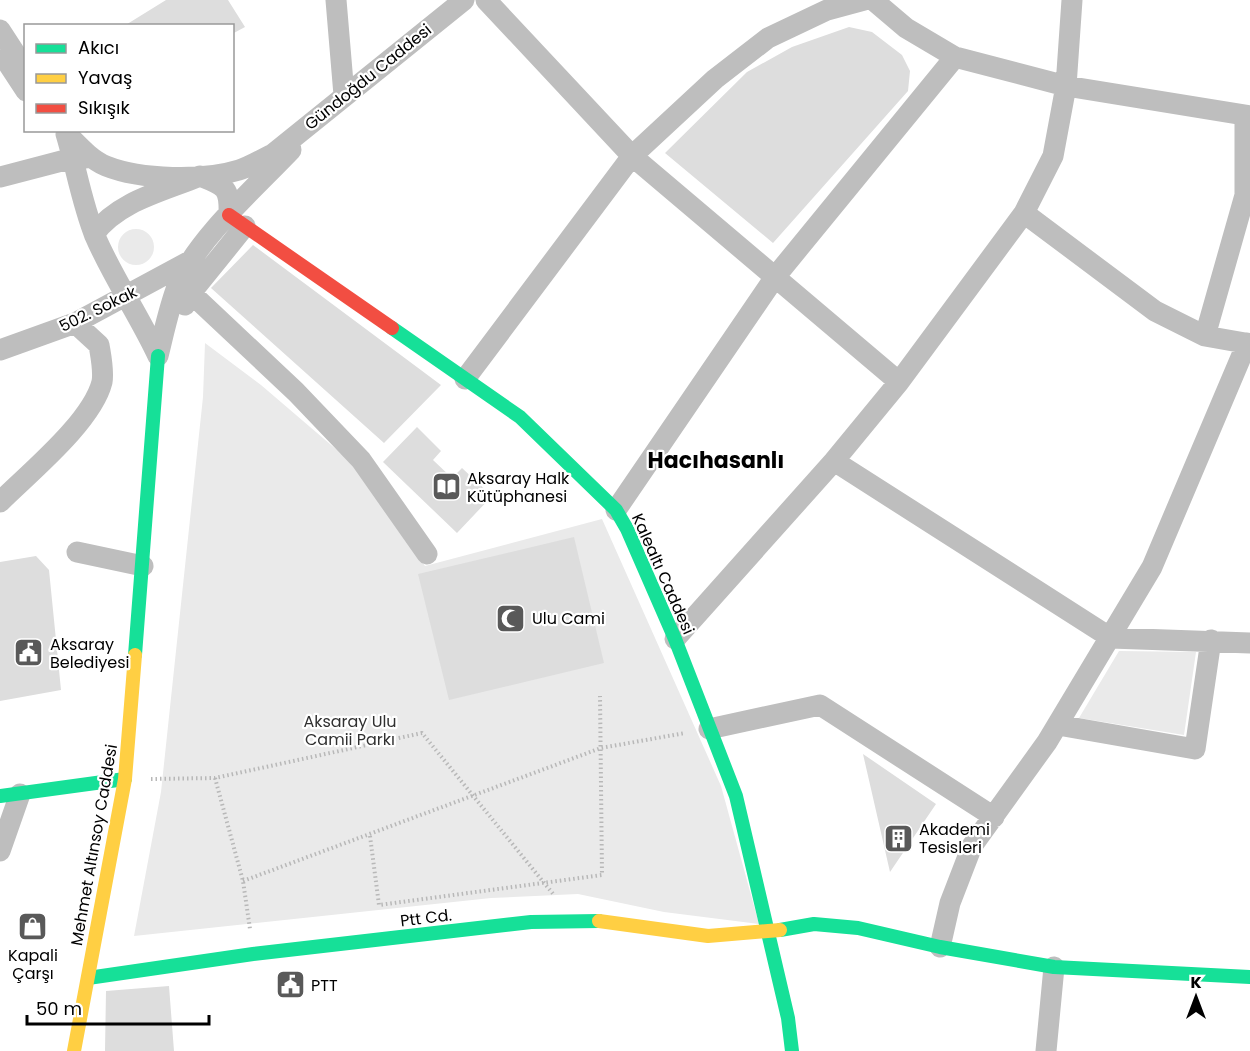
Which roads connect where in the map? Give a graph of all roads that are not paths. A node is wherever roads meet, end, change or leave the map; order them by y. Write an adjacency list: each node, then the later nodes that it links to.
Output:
1 (336, 0): 13 (street)
2 (464, 0): 13 (street, Gündoğdu Caddesi)
3 (486, 0): 16 (street)
4 (864, 0): 16 (street)
5 (873, 0): 9 (street)
6 (1072, 0): 11 (street)
7 (0, 30): 10 (street)
8 (0, 51): 12 (street)
9 (955, 57): 11 (street); 24 (street)
10 (24, 67)
11 (1066, 86): 14 (street); 20 (street)
12 (24, 88)
13 (344, 95): 18 (street, Gündoğdu Caddesi); 21 (street)
14 (1247, 116): 28 (street)
15 (61, 132): 17 (street)
16 (632, 156): 24 (street); 32 (street)
17 (83, 158): 18 (street); 19 (street); 22 (street)
18 (200, 176): 21 (street); 22 (street)
19 (0, 177)
20 (1024, 213): 28 (street); 33 (street)
21 (237, 220): 23 (street); 25 (street); 32 (street, Kalealtı Caddesi)
22 (94, 234): 26 (street)
23 (193, 259): 25 (street); 26 (street, 502. Sokak)
24 (775, 277): 33 (street); 36 (street)
25 (185, 287): 31 (street); 38 (street)
26 (125, 297): 27 (street, 502. Sokak); 31 (street)
27 (75, 323): 30 (street, 502. Sokak); 35 (street)
28 (1205, 336): 29 (street)
29 (1249, 344): 40 (street)
30 (0, 350)
31 (158, 356): 39 (street, Mehmet Altınsoy Caddesi)
32 (465, 379): 36 (street, Kalealtı Caddesi)
33 (899, 381): 34 (street)
34 (834, 461): 40 (street); 41 (street)
35 (0, 502)
36 (616, 510): 41 (street, Kalealtı Caddesi)
37 (77, 552): 39 (street)
38 (427, 554)
39 (143, 566): 46 (street, Mehmet Altınsoy Caddesi)
40 (1111, 638): 42 (street); 44 (street)
41 (675, 639): 45 (street, Kalealtı Caddesi)
42 (1211, 640): 43 (street); 44 (street)
43 (1250, 643)
44 (1058, 725): 48 (street)
45 (709, 729): 48 (street); 50 (street, Kalealtı Caddesi)
46 (125, 779): 47 (street); 54 (street, Mehmet Altınsoy Caddesi)
47 (10, 795): 49 (street)
48 (994, 817): 51 (street)
49 (0, 850)
50 (769, 932): 51 (street, Ptt Cd.); 54 (street, Ptt Cd.); 56 (street, Kalealtı Caddesi)
51 (940, 947): 52 (street, Ptt Cd.)
52 (1054, 967): 53 (street, Ptt Cd.); 57 (street)
53 (1250, 977)
54 (88, 978): 55 (street, Mehmet Altınsoy Caddesi)
55 (74, 1051)
56 (792, 1051)
57 (1046, 1051)

